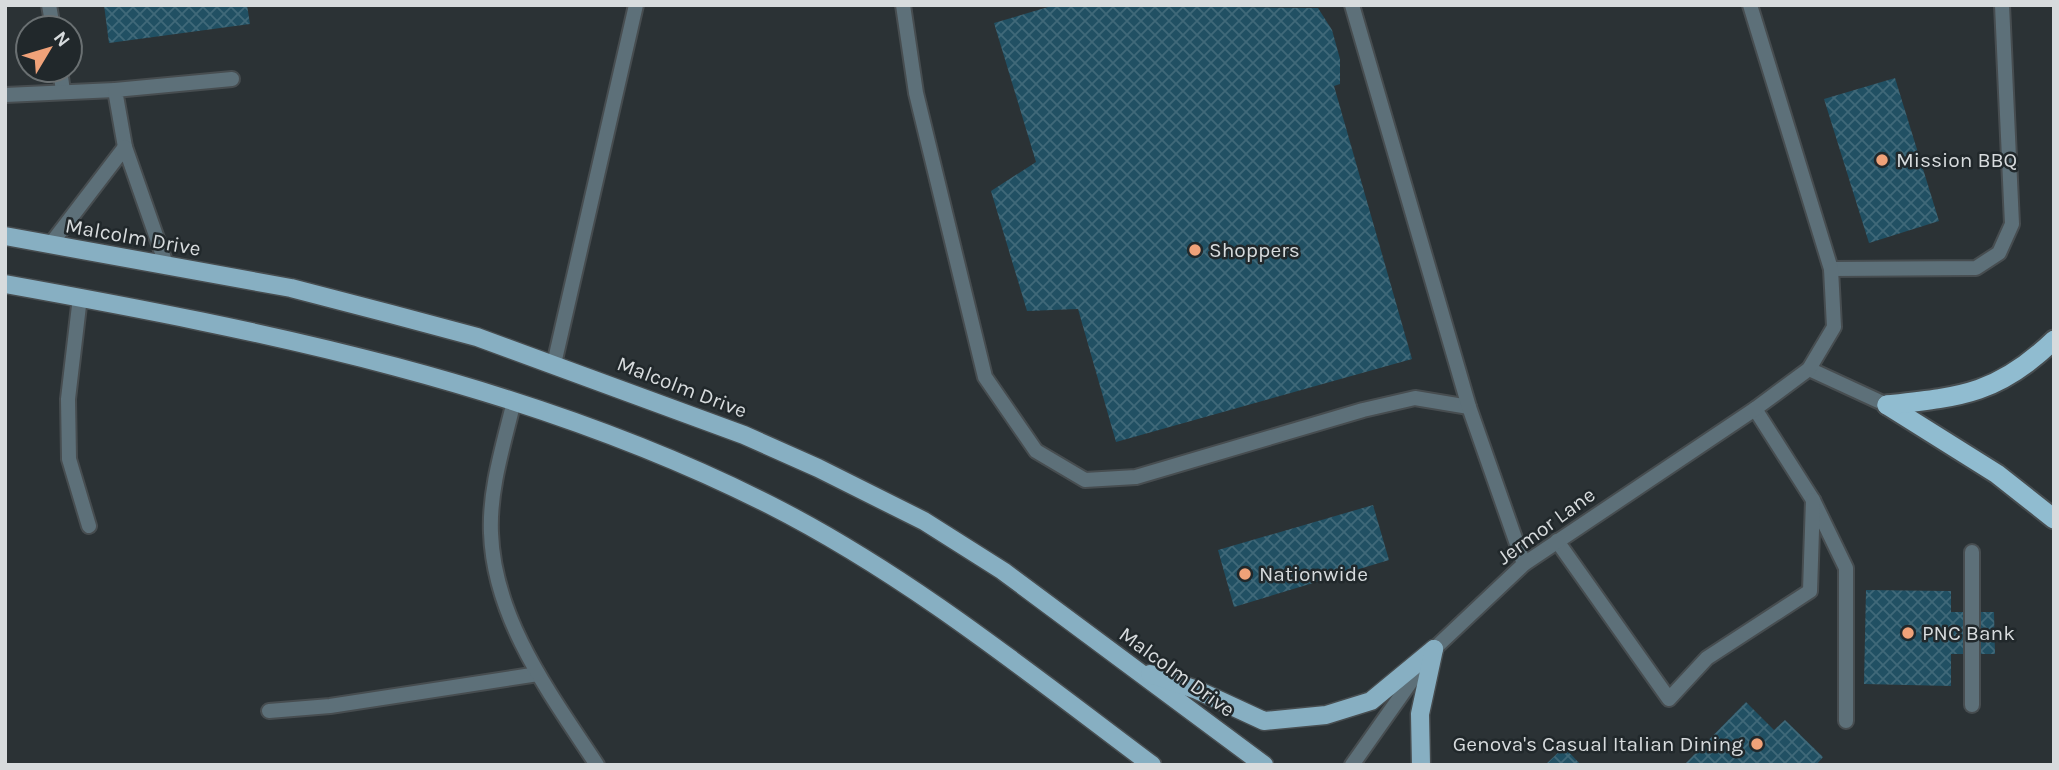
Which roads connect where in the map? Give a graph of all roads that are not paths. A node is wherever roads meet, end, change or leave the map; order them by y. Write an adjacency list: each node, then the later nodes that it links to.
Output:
1 (636, 5): 19 (street)
2 (903, 5): 23 (street)
3 (1352, 5): 23 (street)
4 (1750, 5): 15 (street, Jermor Lane)
5 (2002, 5): 15 (street)
6 (232, 79): 8 (street)
7 (63, 84): 9 (street)
8 (115, 90): 9 (street); 11 (street)
9 (64, 91): 10 (street)
10 (5, 95)
11 (125, 147): 13 (street); 14 (street)
12 (5, 236): 13 (main road, Malcolm Drive)
13 (50, 245): 14 (main road, Malcolm Drive)
14 (167, 267): 19 (main road, Malcolm Drive)
15 (1830, 269): 20 (street, Jermor Lane)
16 (5, 284): 17 (main road)
17 (80, 298): 21 (main road); 27 (street)
18 (2054, 340): 22 (highway)
19 (554, 364): 32 (main road, Malcolm Drive)
20 (1809, 369): 22 (street); 24 (street, Jermor Lane)
21 (514, 401): 33 (street); 38 (main road)
22 (1887, 405): 26 (highway)
23 (1469, 407): 30 (street)
24 (1755, 409): 25 (street); 28 (street, Jermor Lane)
25 (1813, 500): 28 (street); 36 (street)
26 (2054, 519)
27 (89, 526)
28 (1557, 541): 30 (street, Jermor Lane)
29 (1972, 552): 34 (street)
30 (1524, 564): 31 (street, Jermor Lane)
31 (1434, 649): 32 (main road); 40 (street, Jermor Lane); 41 (main road)
32 (1133, 668): 39 (main road, Malcolm Drive)
33 (538, 674): 35 (street); 37 (street)
34 (1972, 705)
35 (269, 711)
36 (1846, 721)
37 (597, 765)
38 (1152, 765)
39 (1264, 765)
40 (1352, 765)
41 (1421, 765)

